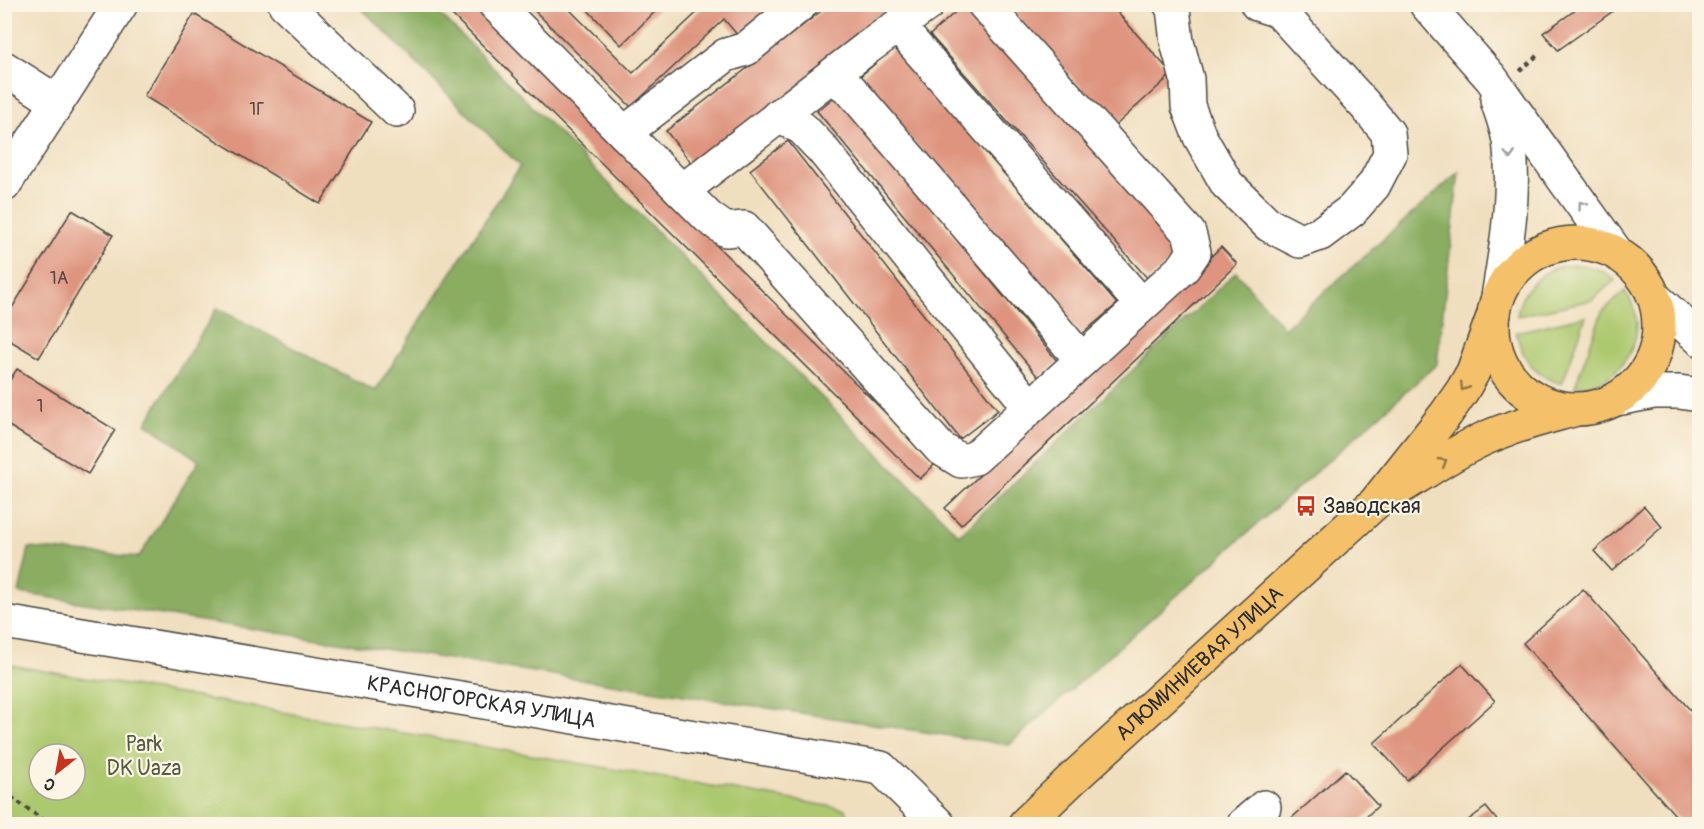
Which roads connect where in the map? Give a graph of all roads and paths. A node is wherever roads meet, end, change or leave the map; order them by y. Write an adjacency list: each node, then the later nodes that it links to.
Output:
1 (121, 4): 14 (street)
2 (285, 4): 15 (street)
3 (495, 4): 17 (street)
4 (801, 4): 17 (street)
5 (928, 4): 10 (street)
6 (984, 4): 22 (street)
7 (1257, 4): 9 (street)
8 (1426, 4): 13 (street)
9 (1177, 6)
10 (898, 26): 12 (street); 22 (street)
11 (4, 68): 14 (street)
12 (831, 76): 16 (street); 25 (street)
13 (1491, 78): 20 (street, one-way to 13); 23 (street, one-way to 23)
14 (57, 102): 18 (street)
15 (398, 111)
16 (778, 116): 19 (street); 28 (street)
17 (624, 133): 19 (street)
18 (4, 185)
19 (681, 191): 28 (street)
20 (1616, 252): 21 (main road); 23 (main road)
21 (1655, 298): 24 (street); 27 (main road)
22 (1142, 305): 25 (street)
23 (1496, 305): 29 (main road); 30 (main road, one-way to 30)
24 (1700, 339)
25 (1082, 360): 28 (street)
26 (1700, 394): 27 (street)
27 (1616, 399): 29 (main road)
28 (1030, 407)
29 (1575, 409): 30 (main road, one-way to 29)
30 (1375, 503): 35 (main road, АЛЮМИНИЕВАЯ УЛИЦА)
31 (4, 622): 34 (street, КРАСНОГОРСКАЯ УЛИЦА)
32 (4, 792): 33 (path)
33 (49, 825)
34 (938, 825)
35 (1025, 825)

